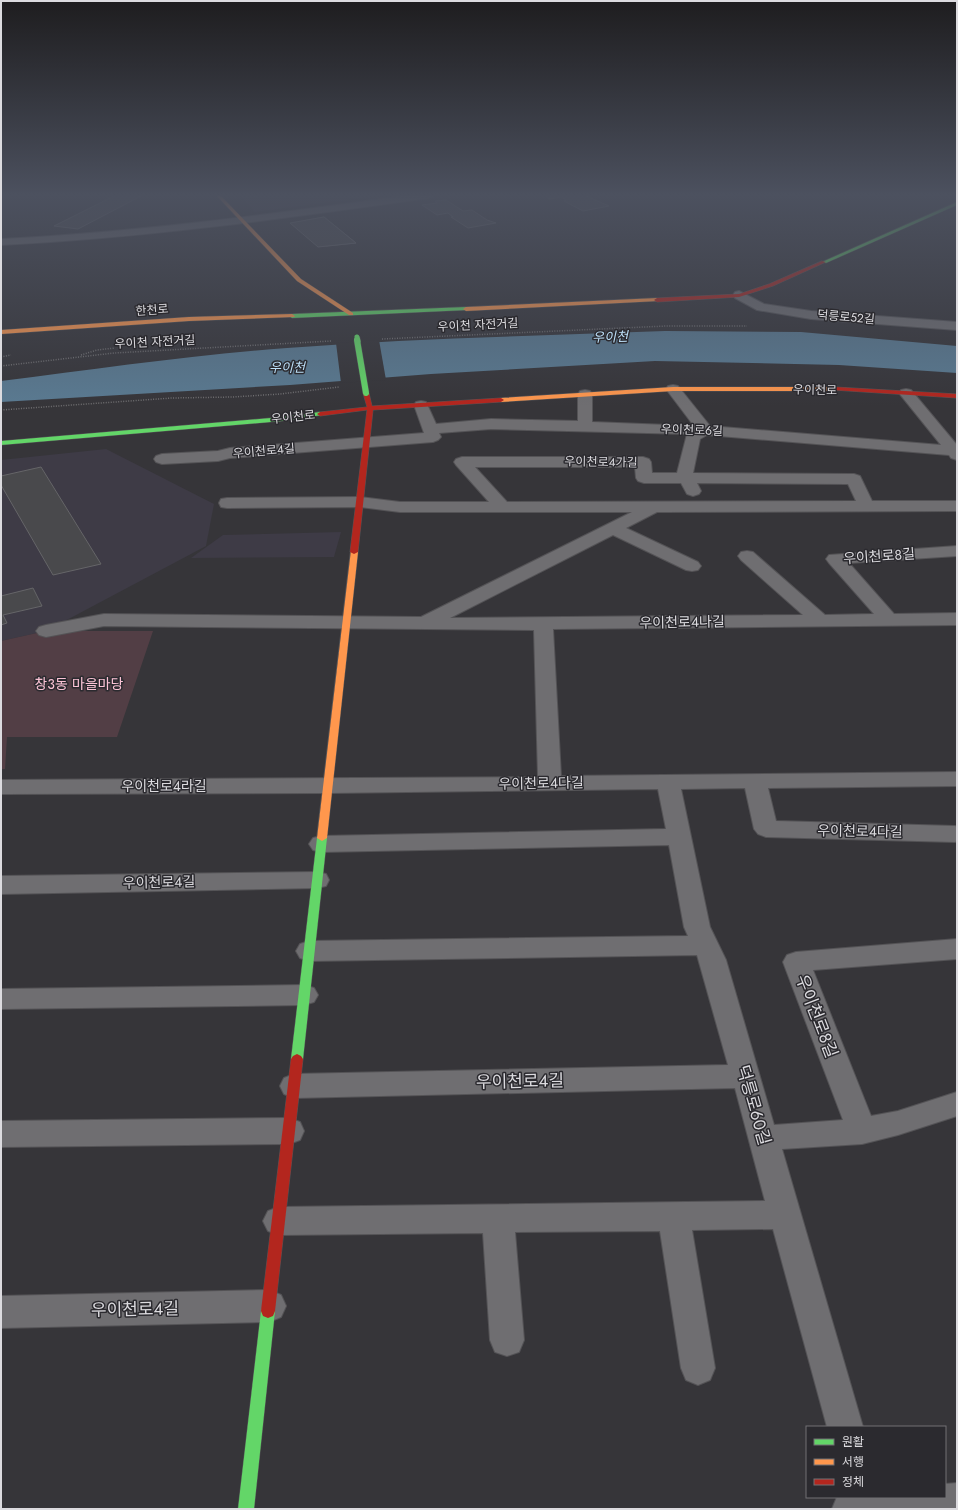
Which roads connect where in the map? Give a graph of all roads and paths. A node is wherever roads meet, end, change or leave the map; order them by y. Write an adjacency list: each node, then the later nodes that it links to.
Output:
1 (285, 265): 4 (street)
2 (815, 265): 3 (street, 한천로)
3 (738, 295): 4 (street, 한천로); 6 (street, 덕릉로52길)
4 (354, 326): 7 (street, 한천로); 16 (street, bridge)
5 (749, 326): 8 (path, 우이천 자전거길)
6 (957, 326)
7 (1, 332)
8 (375, 339)
9 (335, 341): 10 (path, 우이천 자전거길)
10 (1, 366)
11 (673, 389): 12 (street, 우이천로); 13 (street, 우이천로); 18 (street)
12 (906, 393): 14 (street, 우이천로); 22 (street)
13 (585, 394): 15 (street, 우이천로); 17 (street)
14 (957, 396)
15 (421, 405): 16 (street, 우이천로); 19 (street)
16 (370, 408): 20 (street, 우이천로); 21 (street)
17 (585, 426): 18 (street, 우이천로6길); 19 (street, 우이천로6길)
18 (705, 430): 22 (street, 우이천로6길); 24 (street)
19 (431, 433): 21 (street, 우이천로4길)
20 (1, 443)
21 (366, 443): 23 (street, 우이천로4길); 25 (street)
22 (955, 453)
23 (162, 460)
24 (688, 478): 27 (street, 우이천로4가길); 29 (street, 우이천로4가길); 31 (street)
25 (360, 502): 26 (street); 29 (street); 39 (street)
26 (227, 503)
27 (866, 506): 28 (street); 31 (street)
28 (957, 506)
29 (503, 507): 30 (street)
30 (654, 507): 31 (street); 32 (street)
31 (699, 507)
32 (613, 528): 35 (street); 40 (street)
33 (957, 551): 38 (street, 우이천로8길)
34 (747, 556): 37 (street)
35 (692, 566)
36 (957, 619): 38 (street, 우이천로4나길)
37 (820, 620): 38 (street, 우이천로4나길); 41 (street, 우이천로4나길)
38 (889, 620)
39 (346, 624): 40 (street, 우이천로4나길); 42 (street); 47 (street)
40 (424, 624): 41 (street, 우이천로4나길)
41 (544, 624): 46 (street)
42 (46, 631)
43 (957, 779): 44 (street, 우이천로4다길)
44 (755, 781): 45 (street, 우이천로4다길); 49 (street, 우이천로4다길)
45 (668, 782): 46 (street, 우이천로4다길); 50 (street, 덕릉로60길)
46 (550, 783): 47 (street, 우이천로4다길)
47 (328, 786): 48 (street, 우이천로4라길); 51 (street)
48 (1, 787)
49 (955, 834)
50 (679, 837): 51 (street); 54 (street, 덕릉로60길)
51 (321, 844): 52 (street)
52 (317, 880): 53 (street, 우이천로4길); 56 (street)
53 (1, 885)
54 (706, 945): 56 (street); 59 (street, 덕릉로60길)
55 (957, 950): 63 (street, 우이천로8길)
56 (309, 951): 57 (street)
57 (304, 995): 58 (street); 60 (street)
58 (1, 999)
59 (746, 1076): 60 (street, 우이천로4길); 65 (street, 덕릉로60길)
60 (294, 1086): 62 (street)
61 (957, 1104): 63 (street)
62 (289, 1131): 64 (street); 69 (street)
63 (862, 1131): 65 (street)
64 (1, 1134)
65 (764, 1138): 66 (street, 덕릉로60길)
66 (786, 1215): 67 (street); 74 (street, 덕릉로60길)
67 (674, 1216): 68 (street); 73 (street)
68 (498, 1218): 69 (street); 72 (street)
69 (279, 1221): 70 (street)
70 (269, 1306): 71 (street, 우이천로4길); 77 (street)
71 (1, 1312)
72 (507, 1340)
73 (698, 1368)
74 (845, 1426)
75 (855, 1498): 79 (street)
76 (957, 1502): 79 (street)
77 (246, 1509)
78 (851, 1509): 79 (street)
79 (855, 1509)

